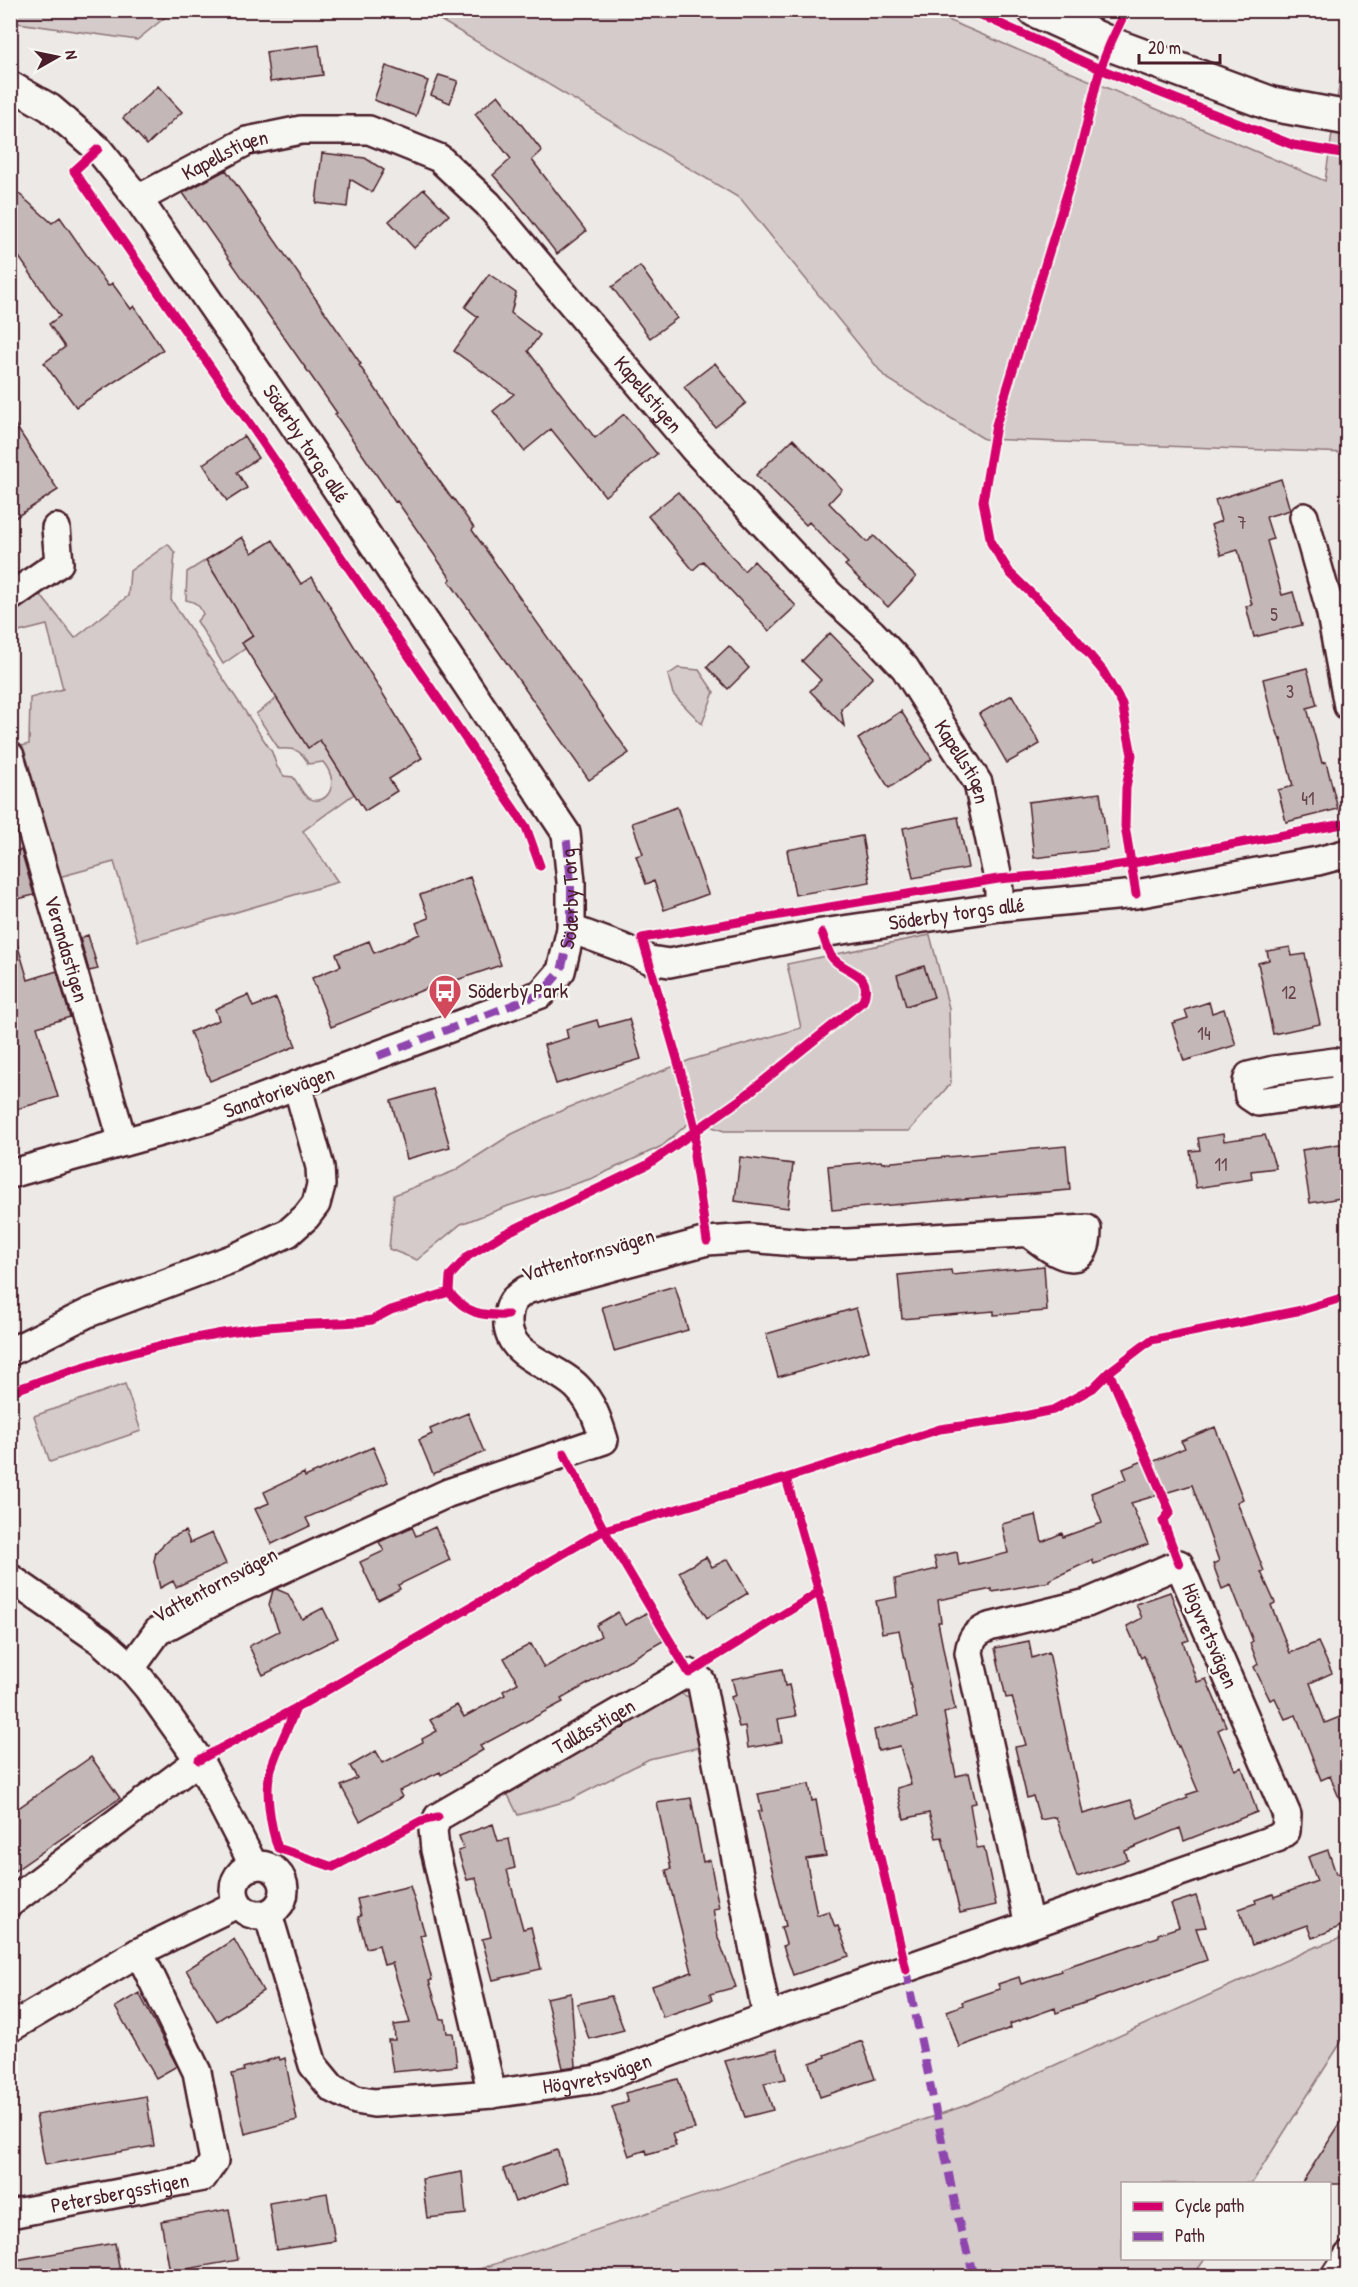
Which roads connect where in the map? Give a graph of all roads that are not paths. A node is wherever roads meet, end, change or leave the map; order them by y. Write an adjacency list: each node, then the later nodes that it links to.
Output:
1 (1035, 10): 3 (main road)
2 (10, 85): 4 (street, Söderby torgs allé)
3 (1347, 118)
4 (138, 200): 11 (street, Söderby torgs allé); 13 (street, Kapellstigen)
5 (1305, 517): 8 (street)
6 (56, 528): 7 (street)
7 (10, 597)
8 (1339, 608): 9 (street)
9 (1347, 706)
10 (10, 756): 17 (street, Verandastigen)
11 (566, 833): 14 (street, Söderby Torg)
12 (1347, 853): 13 (street, Söderby torgs allé)
13 (1000, 907): 14 (street, Söderby torgs allé)
14 (571, 929): 15 (street, Söderby Torg)
15 (541, 994): 16 (street, Sanatorievägen)
16 (297, 1085): 17 (street, Sanatorievägen); 20 (street)
17 (123, 1142): 18 (street, Sanatorievägen)
18 (10, 1174)
19 (1029, 1233): 22 (street, Vattentornsvägen)
20 (10, 1352)
21 (10, 1578): 22 (street)
22 (130, 1668): 23 (street)
23 (199, 1760): 24 (street); 25 (street)
24 (254, 1866): 26 (street); 27 (street)
25 (10, 1903)
26 (237, 1904): 27 (street); 29 (street)
27 (268, 1914): 32 (street, Högvretsvägen)
28 (1029, 1925): 28 (street, Högvretsvägen); 30 (street, Högvretsvägen)
29 (140, 1952): 31 (street); 33 (street, Petersbergsstigen)
30 (767, 2017): 32 (street, Högvretsvägen); 32 (street, Tallåsstigen)
31 (10, 2028)
32 (492, 2094)
33 (10, 2214)
34 (1347, 2256): 35 (street)
35 (1335, 2277)

